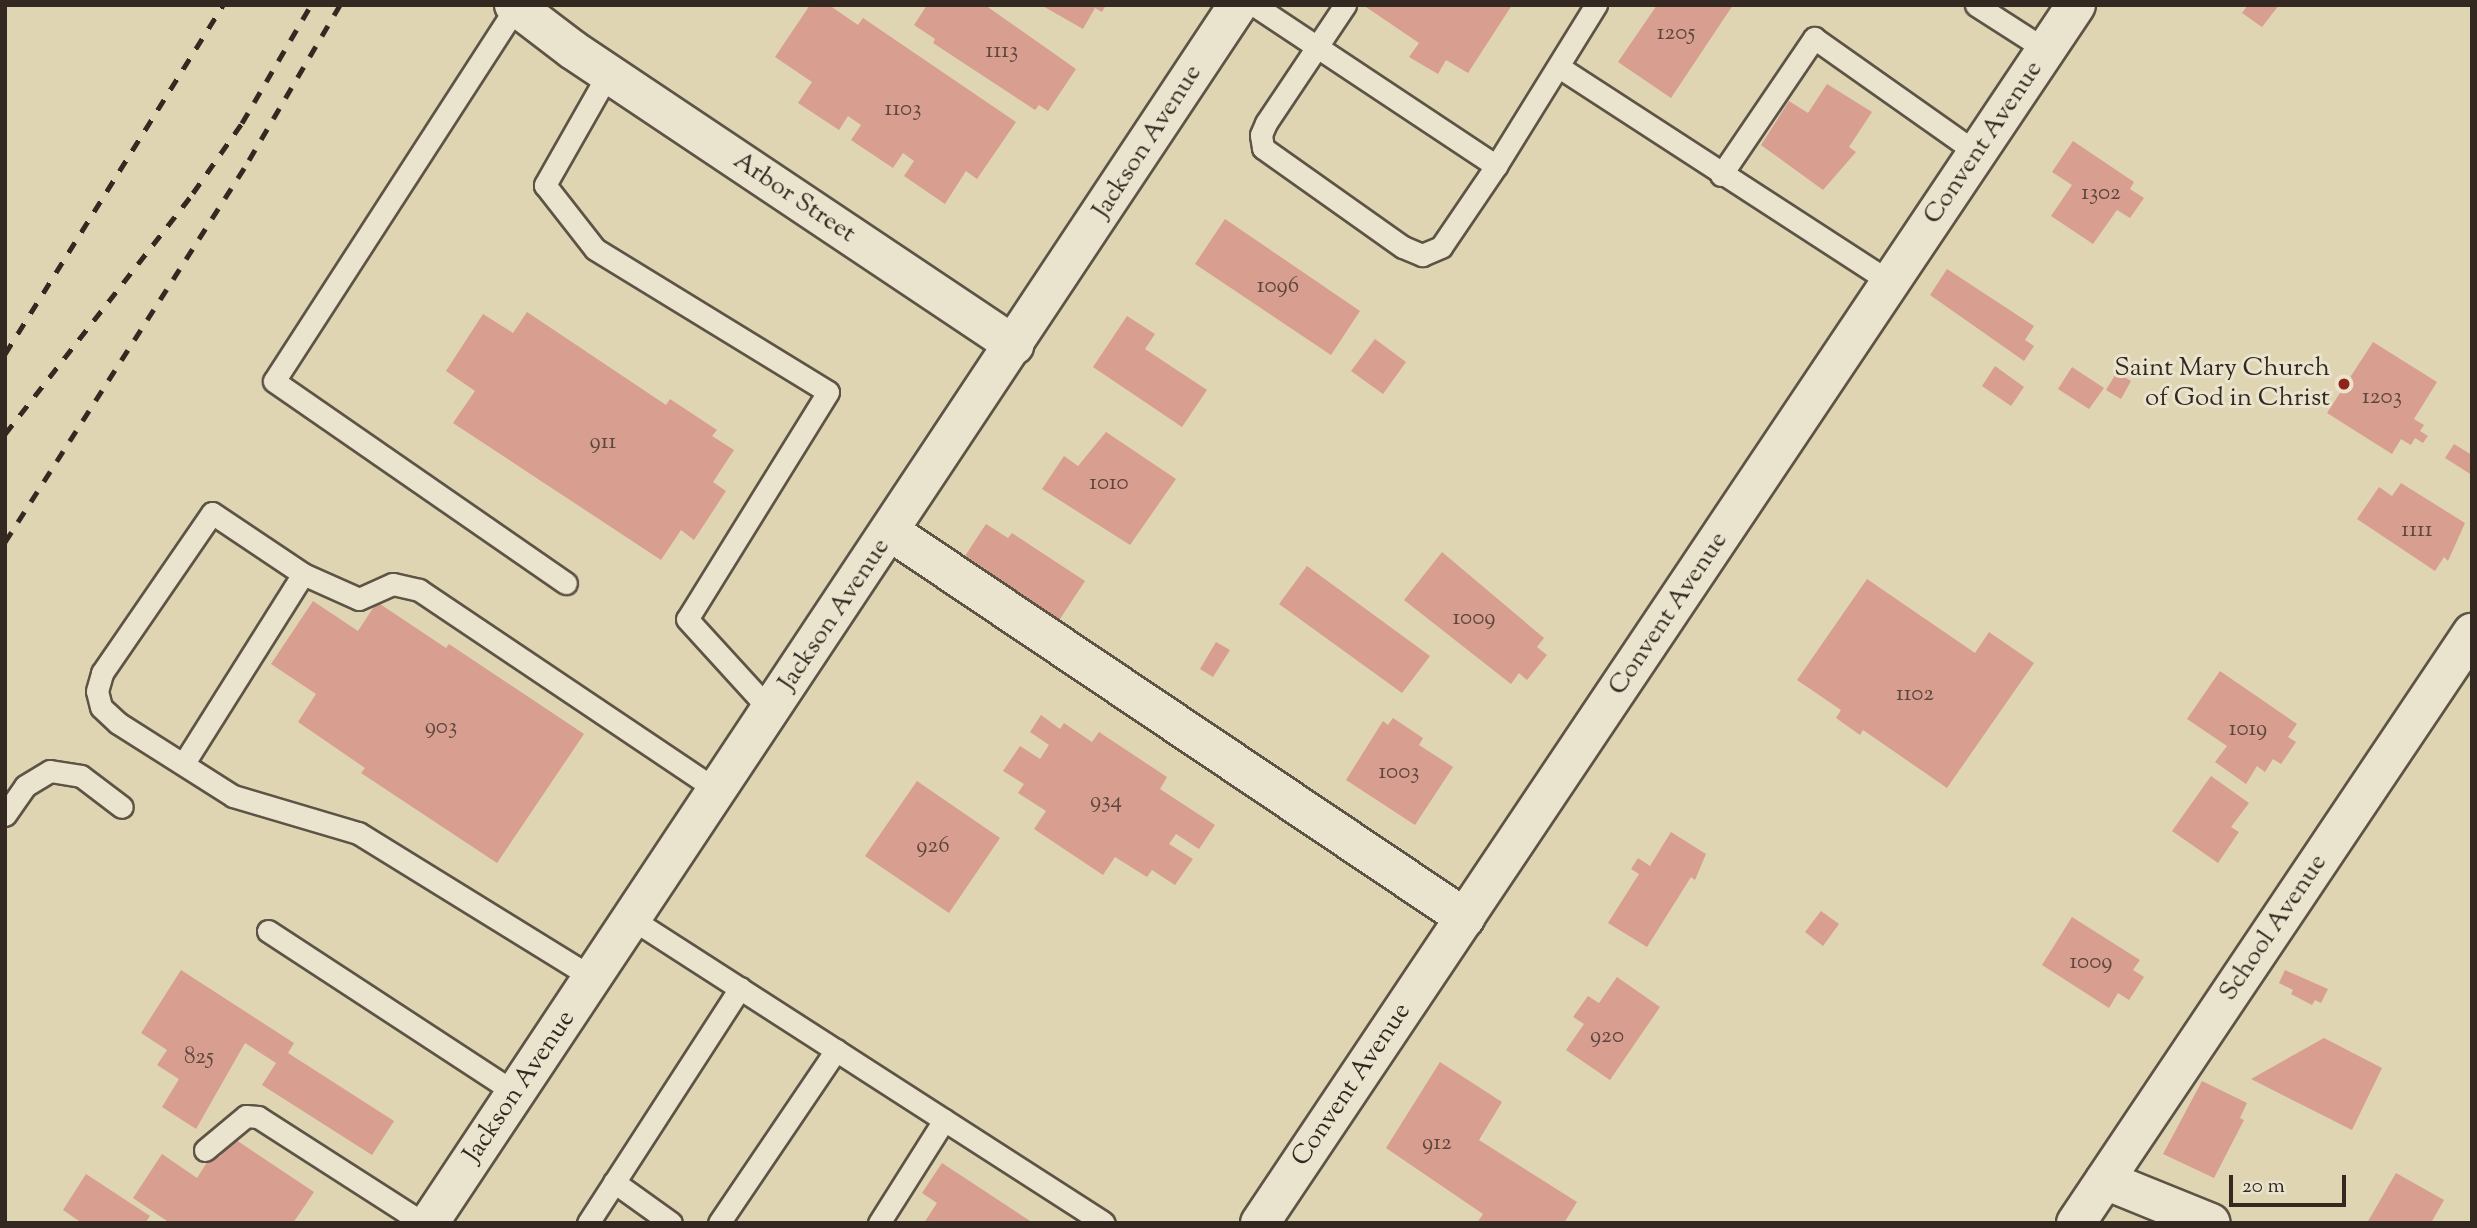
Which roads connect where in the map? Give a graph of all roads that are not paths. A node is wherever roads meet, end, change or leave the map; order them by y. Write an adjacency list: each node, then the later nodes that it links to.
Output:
1 (1238, 5): 16 (street, Jackson Avenue)
2 (1254, 5): 8 (lane)
3 (1345, 5): 8 (lane)
4 (1596, 5): 10 (lane)
5 (1976, 5): 9 (lane)
6 (2076, 5): 9 (street, Convent Avenue)
7 (515, 6): 11 (street, Arbor Street); 19 (lane)
8 (1316, 48): 13 (lane); 13 (lane)
9 (2046, 50): 12 (street, Convent Avenue)
10 (1559, 67): 13 (lane); 14 (lane)
11 (608, 74): 16 (street, Arbor Street); 21 (lane)
12 (1977, 153): 14 (lane); 15 (street, Convent Avenue)
13 (1496, 166)
14 (1721, 175): 15 (lane)
15 (1891, 283): 26 (street, Convent Avenue)
16 (1014, 345): 17 (street, Jackson Avenue)
17 (891, 531): 21 (street, Jackson Avenue); 26 (street)
18 (303, 574): 22 (lane); 22 (lane); 23 (lane)
19 (566, 583)
20 (2472, 633): 35 (street, School Avenue)
21 (771, 711): 23 (street, Jackson Avenue)
22 (184, 763): 29 (lane)
23 (718, 790): 27 (street, Jackson Avenue)
24 (122, 807): 25 (lane)
25 (5, 815)
26 (1465, 918): 44 (street, Convent Avenue)
27 (632, 919): 29 (street, Jackson Avenue); 30 (lane)
28 (268, 931): 32 (lane)
29 (593, 978): 32 (street, Jackson Avenue)
30 (740, 988): 31 (lane); 36 (lane)
31 (836, 1050): 33 (lane); 41 (lane)
32 (516, 1093): 38 (street, Jackson Avenue)
33 (944, 1120): 42 (lane); 43 (lane)
34 (205, 1150): 37 (lane)
35 (2105, 1180): 45 (street, School Avenue); 46 (street)
36 (614, 1182): 39 (lane); 40 (lane)
37 (423, 1223)
38 (429, 1223)
39 (588, 1223)
40 (671, 1223)
41 (719, 1223)
42 (879, 1223)
43 (1104, 1223)
44 (1260, 1223)
45 (2076, 1223)
46 (2211, 1223)

